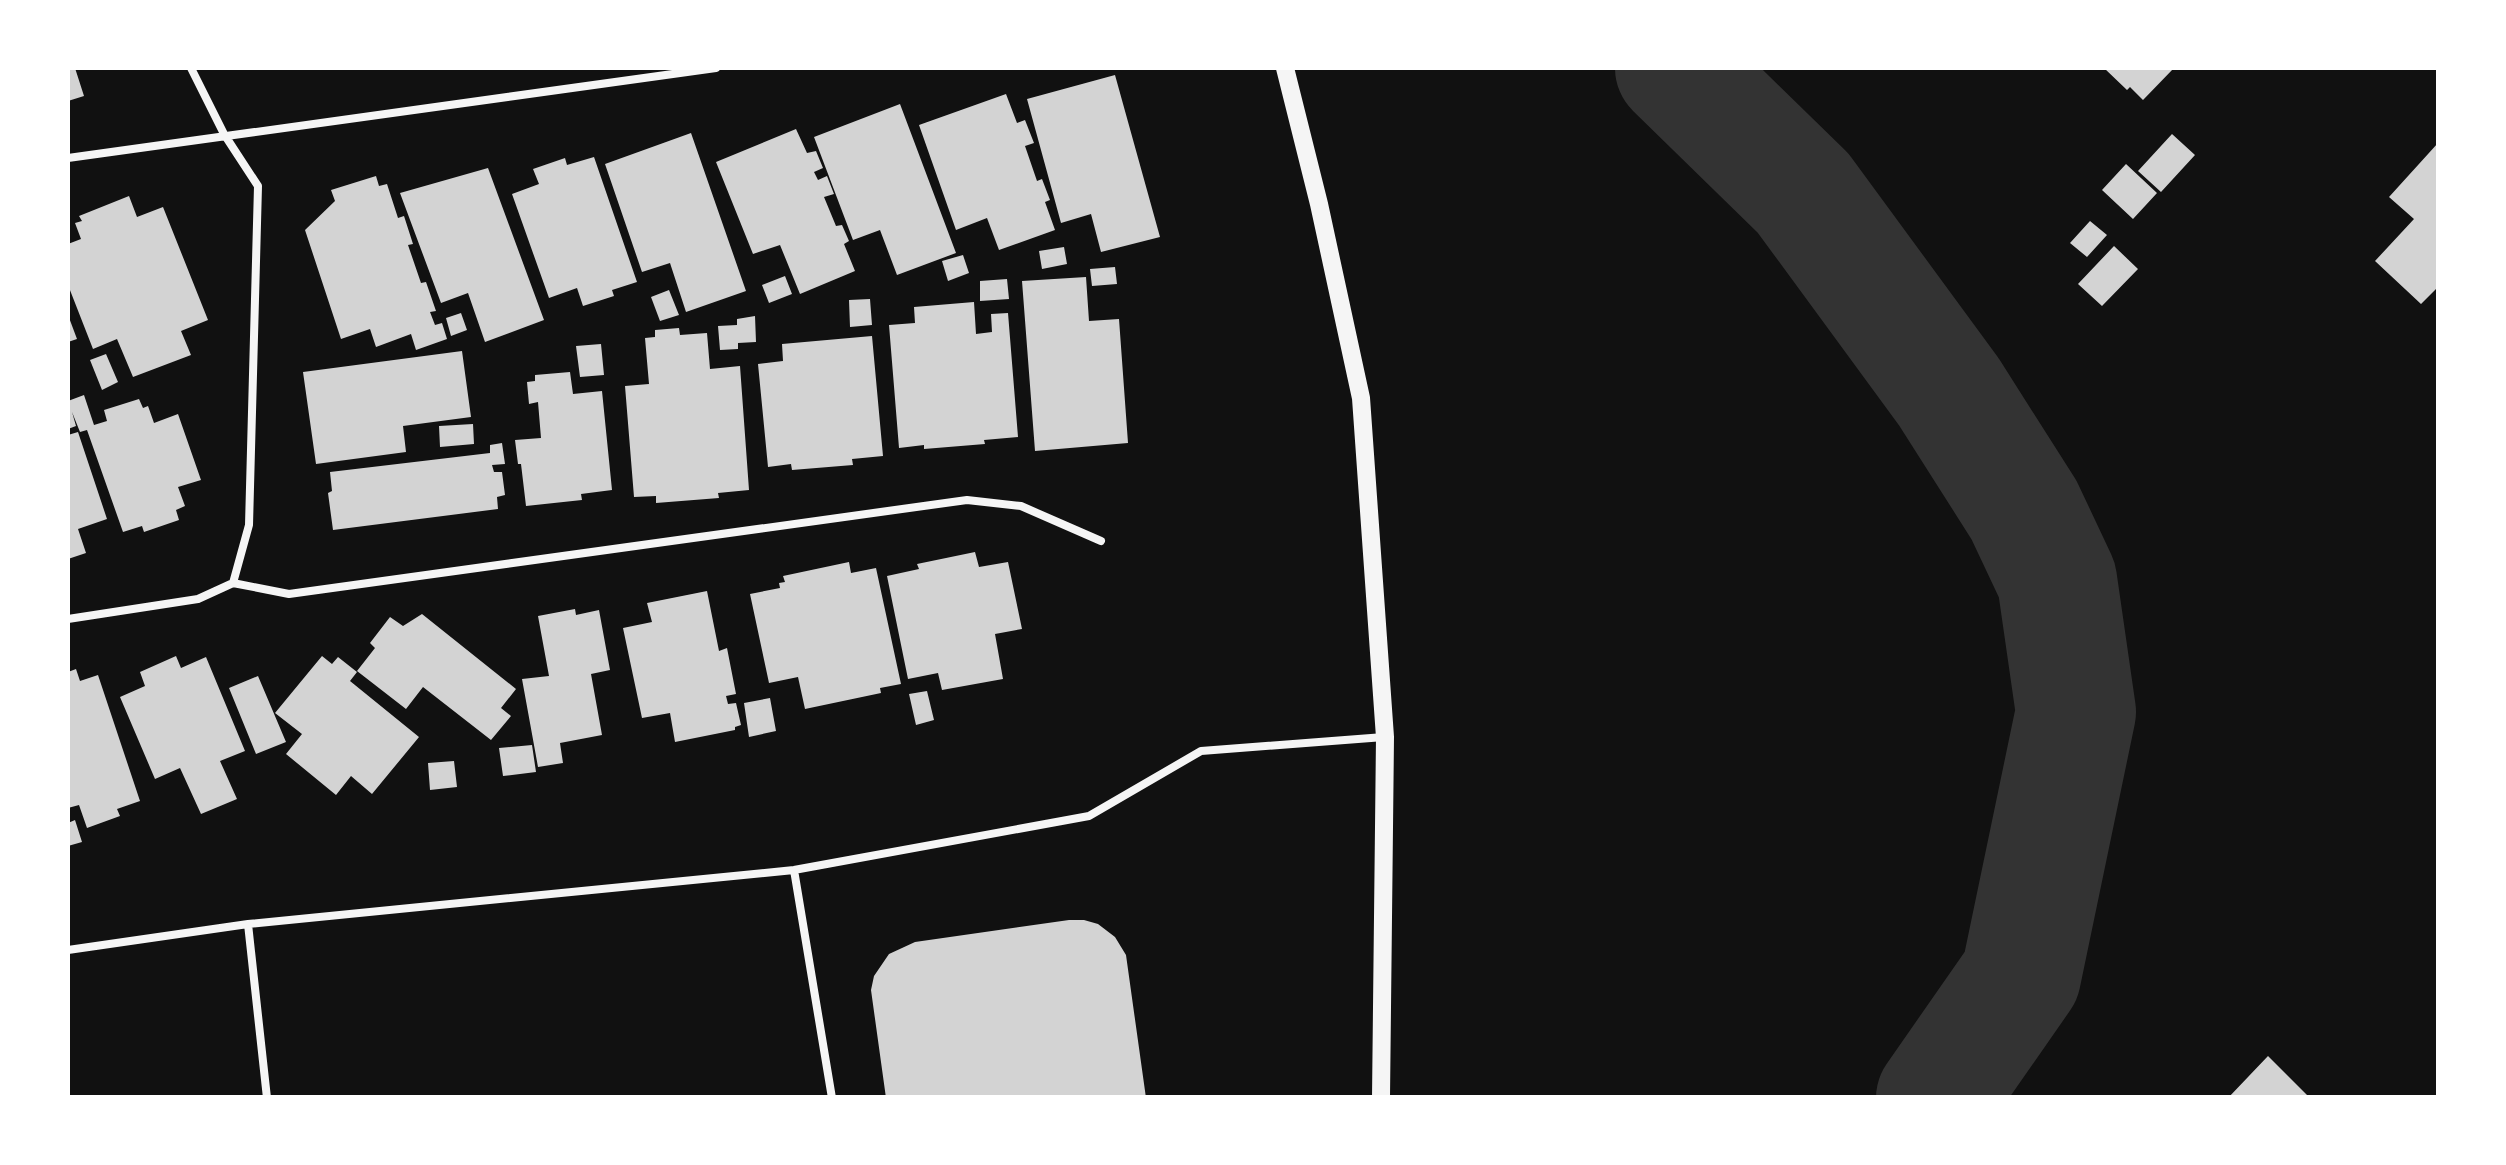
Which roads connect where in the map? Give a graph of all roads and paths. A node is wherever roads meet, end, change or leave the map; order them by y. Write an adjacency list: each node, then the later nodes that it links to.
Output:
1 (191, 68): 4 (lane)
2 (716, 68): 4 (lane)
3 (1285, 68): 9 (street)
4 (224, 134): 5 (lane); 7 (lane)
5 (68, 158)
6 (1101, 541): 7 (lane)
7 (233, 582): 8 (lane)
8 (68, 619)
9 (1385, 738): 10 (lane); 15 (street)
10 (794, 870): 11 (lane); 14 (lane)
11 (248, 924): 12 (lane); 13 (lane)
12 (68, 950)
13 (268, 1098)
14 (832, 1098)
15 (1381, 1098)

